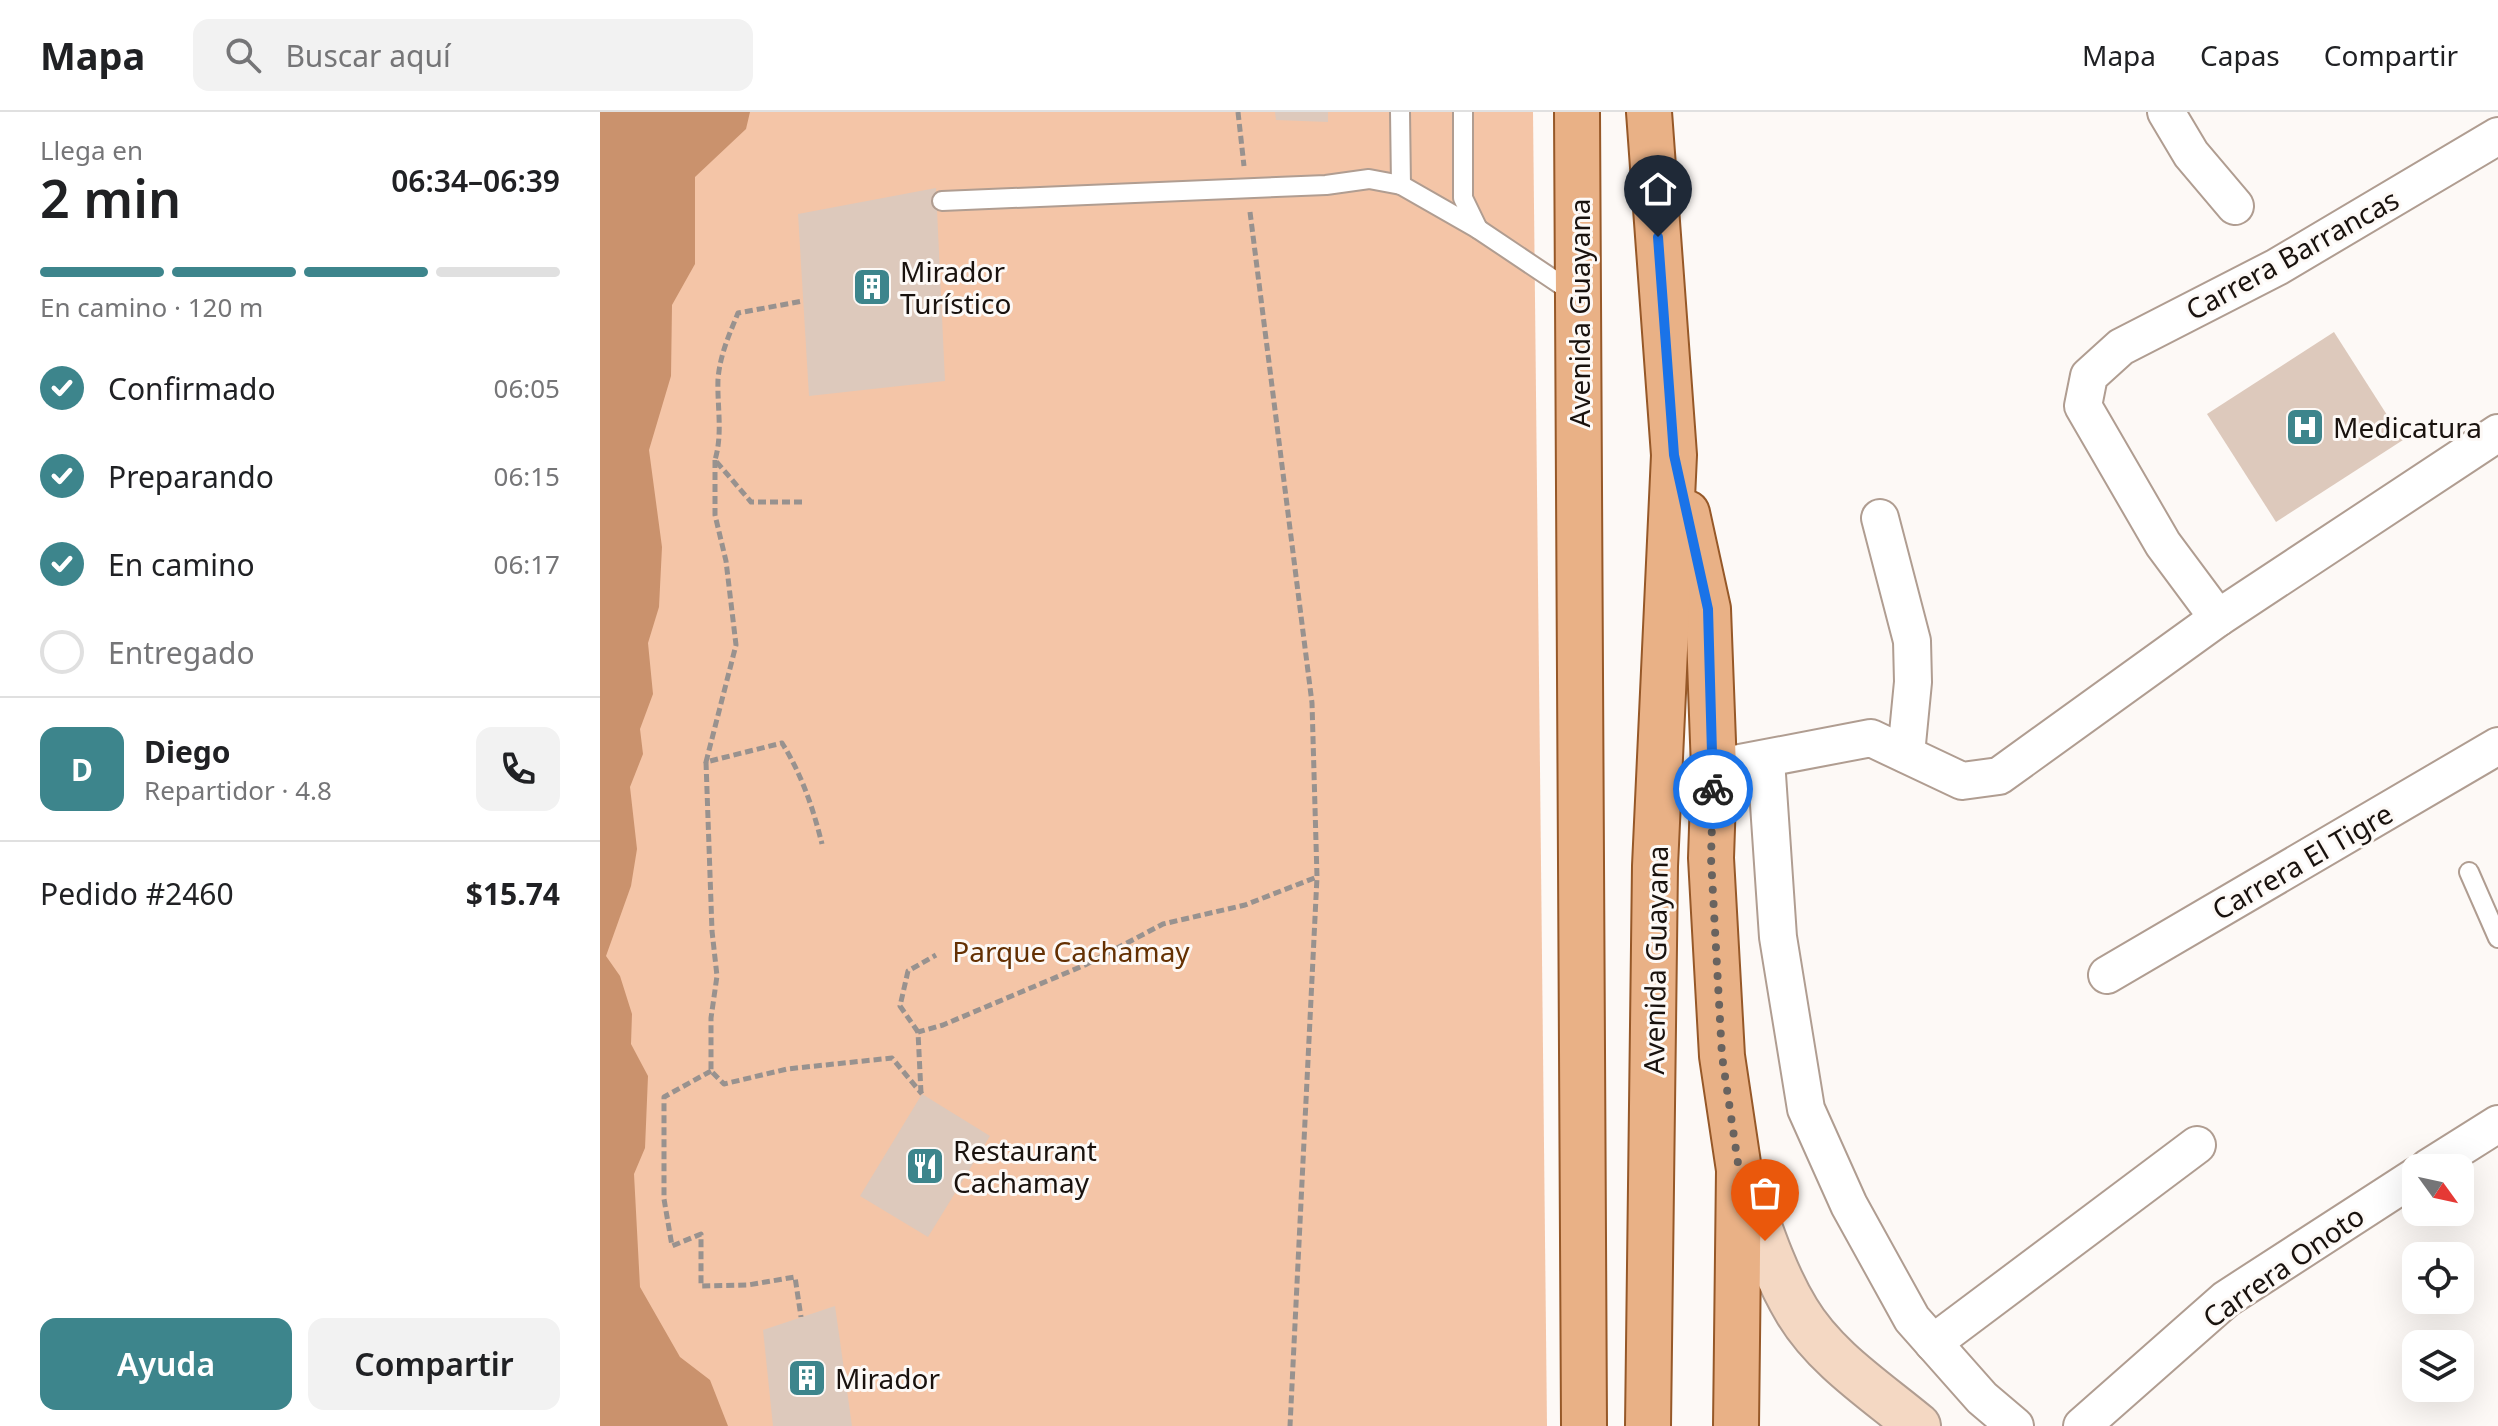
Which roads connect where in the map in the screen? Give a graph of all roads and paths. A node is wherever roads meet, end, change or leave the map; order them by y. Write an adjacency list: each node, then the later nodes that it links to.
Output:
1 (1238, 112): 9 (path)
2 (1400, 112): 8 (lane)
3 (1463, 112): 12 (lane)
4 (1577, 112): 13 (main road, Avenida Guayana)
5 (1649, 112): 16 (main road, Avenida Guayana)
6 (2166, 112): 11 (street)
7 (2498, 136): 20 (street, Carrera Barrancas)
8 (1401, 185): 9 (lane); 12 (lane)
9 (1247, 188): 10 (lane); 28 (path)
10 (942, 201)
11 (2235, 206)
12 (1478, 229): 13 (lane)
13 (1579, 297): 42 (main road, Avenida Guayana)
14 (803, 301): 17 (path)
15 (2498, 433): 20 (street)
16 (1674, 455): 25 (main road); 43 (main road, Avenida Guayana)
17 (715, 460): 18 (path); 24 (path)
18 (802, 502)
19 (1880, 518): 22 (street)
20 (2218, 618): 22 (street)
21 (2498, 746): 31 (street, Carrera El Tigre)
22 (1906, 754): 23 (street)
23 (1766, 760): 25 (street); 40 (street)
24 (706, 762): 26 (path); 33 (path)
25 (1714, 768): 37 (main road)
26 (822, 844)
27 (2469, 872): 29 (lane)
28 (1317, 877): 32 (path); 41 (path)
29 (2498, 938)
30 (936, 955): 32 (path)
31 (2107, 975)
32 (918, 1032): 33 (path)
33 (711, 1071): 39 (path)
34 (2498, 1124): 36 (street)
35 (2197, 1145): 40 (street)
36 (2450, 1154)
37 (1739, 1170): 44 (main road); 45 (main road)
38 (2402, 1185): 47 (street, Carrera Onoto)
39 (801, 1317)
40 (1933, 1343): 46 (street)
41 (1290, 1426)
42 (1584, 1426)
43 (1648, 1426)
44 (1736, 1426)
45 (1918, 1426)
46 (2015, 1426)
47 (2082, 1426)

